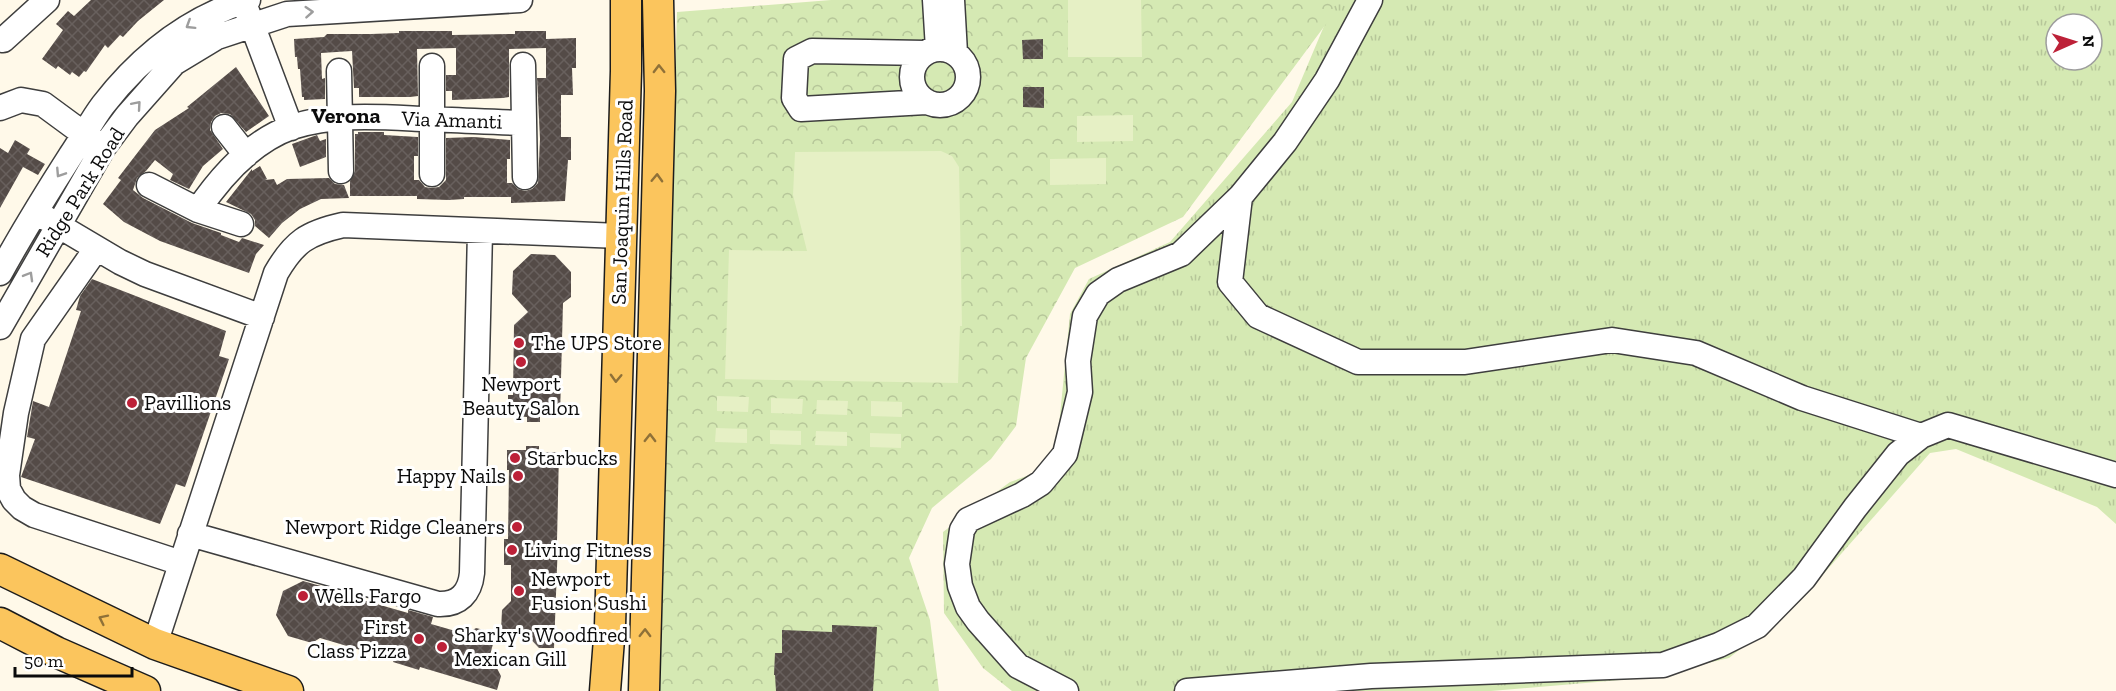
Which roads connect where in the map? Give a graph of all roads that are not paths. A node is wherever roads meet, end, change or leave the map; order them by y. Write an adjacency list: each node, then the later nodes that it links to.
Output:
1 (47, 0): 10 (street)
2 (244, 0): 9 (street); 22 (street, Ridge Park Road, one-way to 22)
3 (520, 0): 9 (street, Ridge Park Road, one-way to 3)
4 (626, 0): 34 (main road, San Joaquin Hills Road)
5 (658, 0): 49 (main road, San Joaquin Hills Road, one-way to 5)
6 (934, 0): 11 (street)
7 (952, 0): 11 (street)
8 (1370, 0): 28 (street)
9 (252, 24): 21 (street); 22 (street, Ridge Park Road, one-way to 9)
10 (3, 40)
11 (939, 52): 15 (street); 15 (street); 15 (street)
12 (523, 65): 19 (street)
13 (432, 66): 18 (street)
14 (339, 70): 17 (street)
15 (927, 102)
16 (0, 108): 22 (street)
17 (340, 119): 18 (street, Via Amanti); 21 (street, Via Amanti); 24 (street)
18 (433, 119): 19 (street, Via Amanti); 25 (street)
19 (524, 123): 26 (street)
20 (224, 127): 23 (street)
21 (291, 128): 23 (street, Via Amanti)
22 (94, 141): 30 (street, Ridge Park Road, one-way to 30); 32 (street, Ridge Park Road)
23 (246, 155): 29 (street, Via Amanti)
24 (341, 171)
25 (432, 174)
26 (525, 177)
27 (149, 185): 29 (street)
28 (1240, 197): 39 (street); 50 (street)
29 (198, 210): 31 (street)
30 (34, 212): 32 (street); 36 (street, Ridge Park Road)
31 (241, 224)
32 (58, 225): 35 (street); 38 (street, Ridge Park Road, one-way to 32)
33 (480, 232): 34 (street); 37 (street); 41 (street)
34 (621, 236): 48 (main road, San Joaquin Hills Road, one-way to 48)
35 (96, 249): 37 (street); 42 (street)
36 (0, 273)
37 (262, 317): 41 (street)
38 (0, 327)
39 (1921, 436): 40 (street); 51 (street)
40 (2116, 475)
41 (190, 534): 42 (street)
42 (181, 563): 45 (street)
43 (0, 569): 45 (main road, one-way to 43)
44 (0, 624): 46 (main road)
45 (155, 644): 47 (main road)
46 (146, 691)
47 (288, 691)
48 (606, 691)
49 (644, 691)
50 (1066, 691)
51 (1187, 691)

